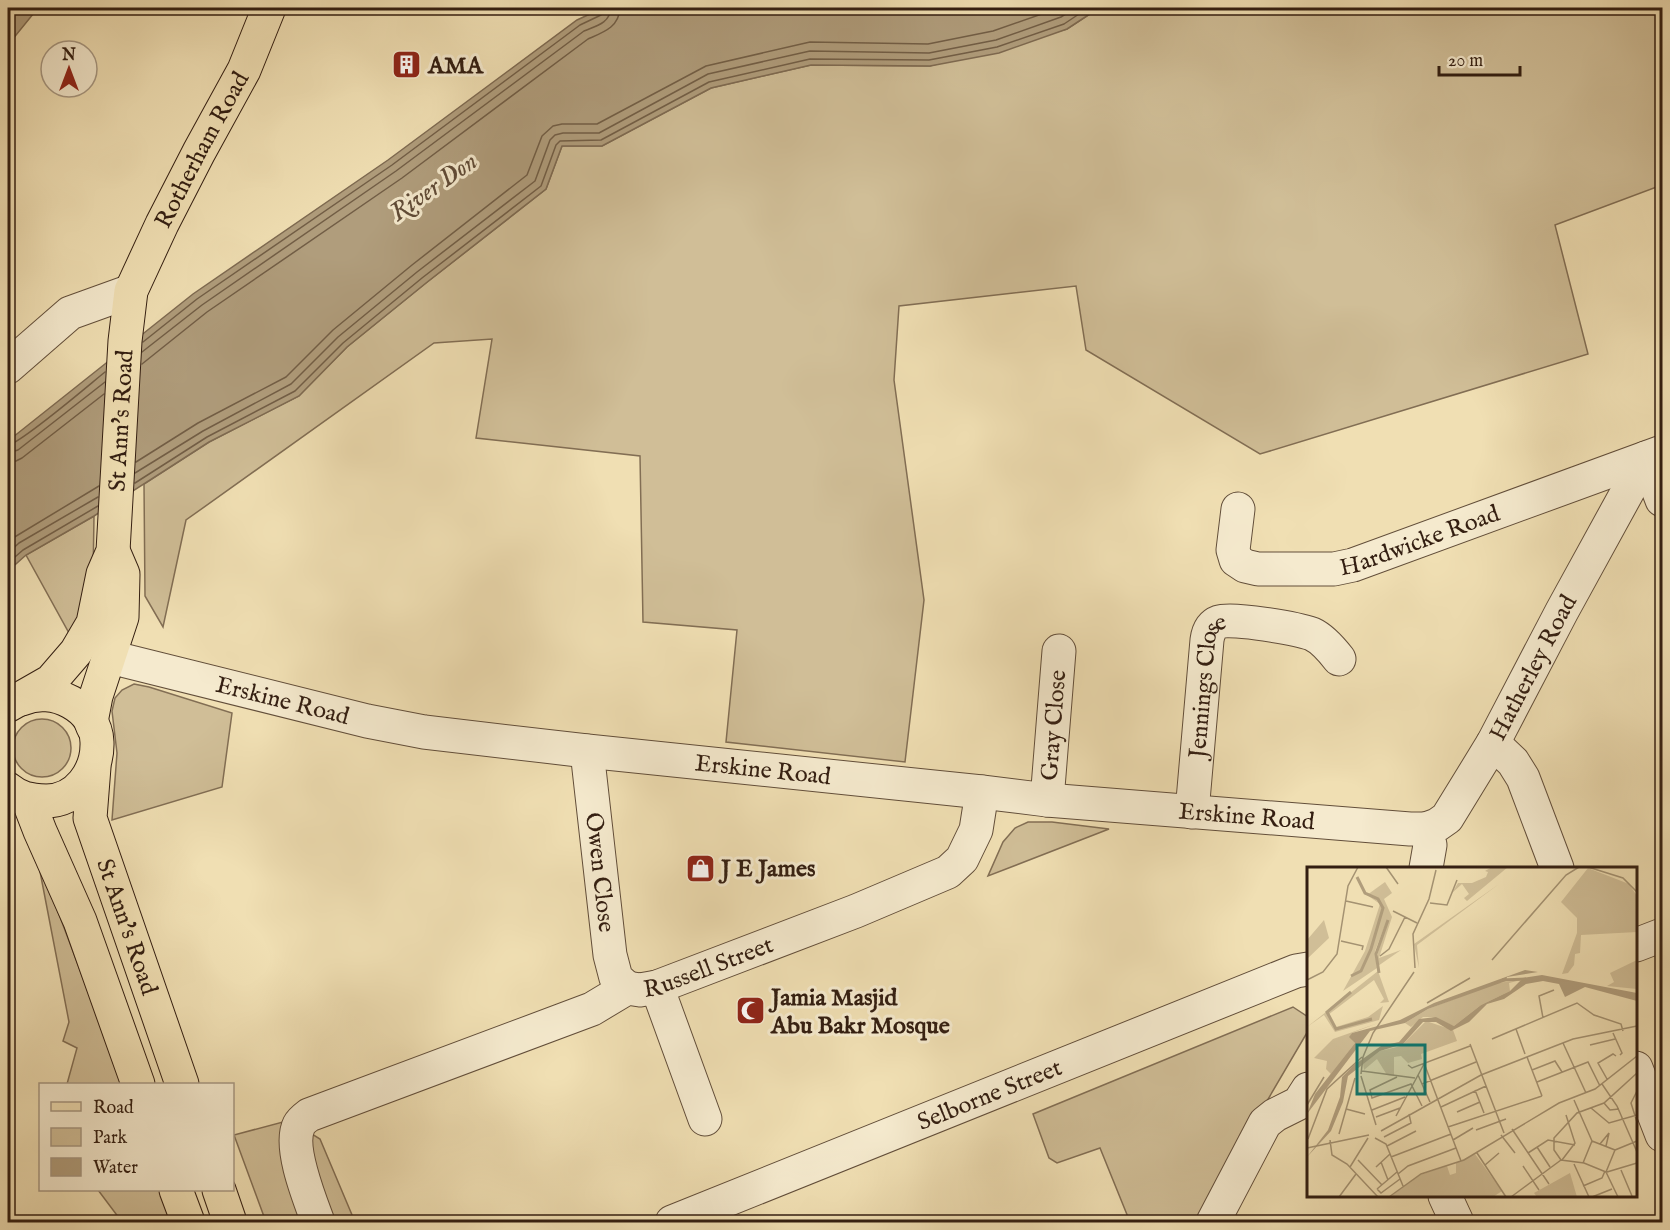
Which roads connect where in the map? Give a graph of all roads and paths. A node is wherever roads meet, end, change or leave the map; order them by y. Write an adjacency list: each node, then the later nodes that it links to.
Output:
1 (269, 8): 2 (main road, Rotherham Road)
2 (131, 291): 3 (street); 7 (main road, St Ann's Road)
3 (8, 368)
4 (1654, 455): 5 (street); 6 (street, Hardwicke Road); 13 (street, Hatherley Road)
5 (1662, 500)
6 (1238, 509)
7 (114, 536): 9 (main road, St Ann's Road); 11 (main road, St Ann's Road)
8 (1059, 651): 18 (street, Gray Close)
9 (110, 657): 12 (main road, St Ann's Road); 14 (street, Erskine Road)
10 (1339, 660): 19 (street, Jennings Close)
11 (8, 706): 12 (main road, St Ann's Road)
12 (93, 727): 15 (main road, St Ann's Road)
13 (1493, 743): 20 (street, Hatherley Road); 22 (street)
14 (587, 751): 16 (street, Erskine Road); 26 (street, Owen Close)
15 (94, 767): 17 (main road, St Ann's Road); 29 (main road, St Ann's Road)
16 (982, 792): 18 (street, Erskine Road); 26 (street, Russell Street)
17 (13, 793): 28 (main road, St Ann's Road)
18 (1047, 800): 19 (street, Erskine Road)
19 (1192, 812): 20 (street, Erskine Road)
20 (1426, 829): 21 (street)
21 (1426, 867)
22 (1557, 867)
23 (1662, 934): 24 (street)
24 (1637, 944)
25 (1307, 969): 39 (street, Selborne Street)
26 (642, 988): 31 (street, Owen Close); 38 (street, Russell Street)
27 (1637, 1073): 32 (street)
28 (138, 1083)
29 (182, 1083)
30 (1307, 1091): 40 (street)
31 (705, 1119)
32 (1662, 1135)
33 (176, 1191): 36 (main road)
34 (219, 1191): 37 (main road)
35 (1445, 1197): 41 (street)
36 (188, 1222)
37 (230, 1222)
38 (318, 1222)
39 (672, 1222)
40 (1213, 1222)
41 (1457, 1222)

